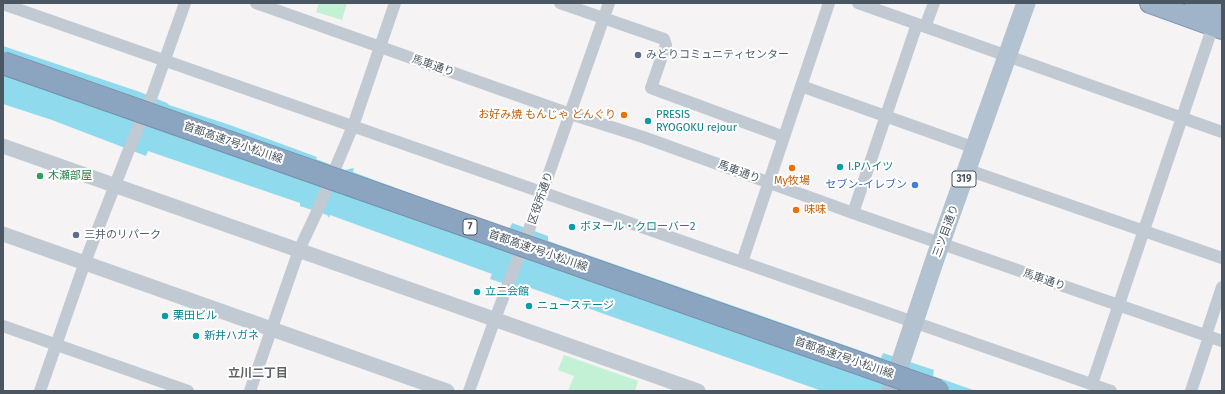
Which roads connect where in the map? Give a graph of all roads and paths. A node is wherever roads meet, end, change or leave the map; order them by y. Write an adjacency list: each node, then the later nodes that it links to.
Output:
1 (185, 3): 18 (street)
2 (256, 3): 16 (street, 馬車通り)
3 (395, 3): 16 (street)
4 (560, 3): 14 (street)
5 (609, 3): 14 (street, 区役所通り)
6 (829, 3): 21 (street)
7 (858, 3): 15 (street)
8 (934, 3): 15 (street)
9 (1026, 3): 17 (main road, 三ツ目通り / 319)
10 (1150, 3): 13 (highway)
11 (1195, 3): 13 (highway)
12 (3, 4): 18 (street)
13 (1219, 16): 24 (street)
14 (603, 18): 22 (street, 区役所通り); 27 (street)
15 (921, 26): 17 (street); 23 (street)
16 (380, 47): 22 (street, 馬車通り); 25 (street)
17 (1008, 56): 24 (street); 29 (main road, 三ツ目通り / 319)
18 (165, 60): 25 (street); 32 (street)
19 (3, 63): 60 (highway, 首都高速7号小松川線 / 7, bridge)
20 (3, 78): 59 (highway, 首都高速7号小松川線 / 7)
21 (801, 86): 23 (street); 27 (street)
22 (570, 114): 31 (street, 馬車通り); 33 (street, 区役所通り)
23 (885, 117): 29 (street); 34 (street)
24 (1182, 118): 26 (street); 35 (street)
25 (353, 126): 33 (street); 38 (street)
26 (1222, 132)
27 (784, 136): 31 (street)
28 (3, 146): 32 (street)
29 (975, 148): 30 (main road, 三ツ目通り / 319)
30 (968, 170): 35 (street); 37 (main road, 三ツ目通り / 319)
31 (769, 183): 34 (street, 馬車通り); 41 (street)
32 (115, 186): 38 (street); 40 (street)
33 (543, 192): 41 (street); 44 (street, 区役所通り)
34 (853, 213): 37 (street, 馬車通り)
35 (1144, 230): 39 (street); 43 (street)
36 (3, 234): 40 (street)
37 (941, 243): 43 (street, 馬車通り); 45 (main road, 三ツ目通り / 319)
38 (300, 250): 44 (street); 47 (street)
39 (1222, 258)
40 (85, 262): 47 (street); 50 (street)
41 (742, 262): 45 (street)
42 (1222, 287): 48 (street)
43 (1119, 305): 48 (street, 馬車通り); 51 (street)
44 (494, 319): 52 (street); 57 (street, 区役所通り)
45 (914, 322): 51 (street); 59 (main road, 三ツ目通り / 319)
46 (3, 326): 50 (street)
47 (271, 329): 55 (street); 56 (street)
48 (1208, 336): 49 (street, 馬車通り); 62 (street)
49 (1222, 341)
50 (56, 345): 53 (street); 54 (street)
51 (1092, 384): 61 (street)
52 (677, 388): 58 (street)
53 (40, 391)
54 (188, 391)
55 (250, 391)
56 (447, 391)
57 (469, 391)
58 (698, 391)
59 (892, 391)
60 (938, 391)
61 (1111, 391)
62 (1190, 391)

